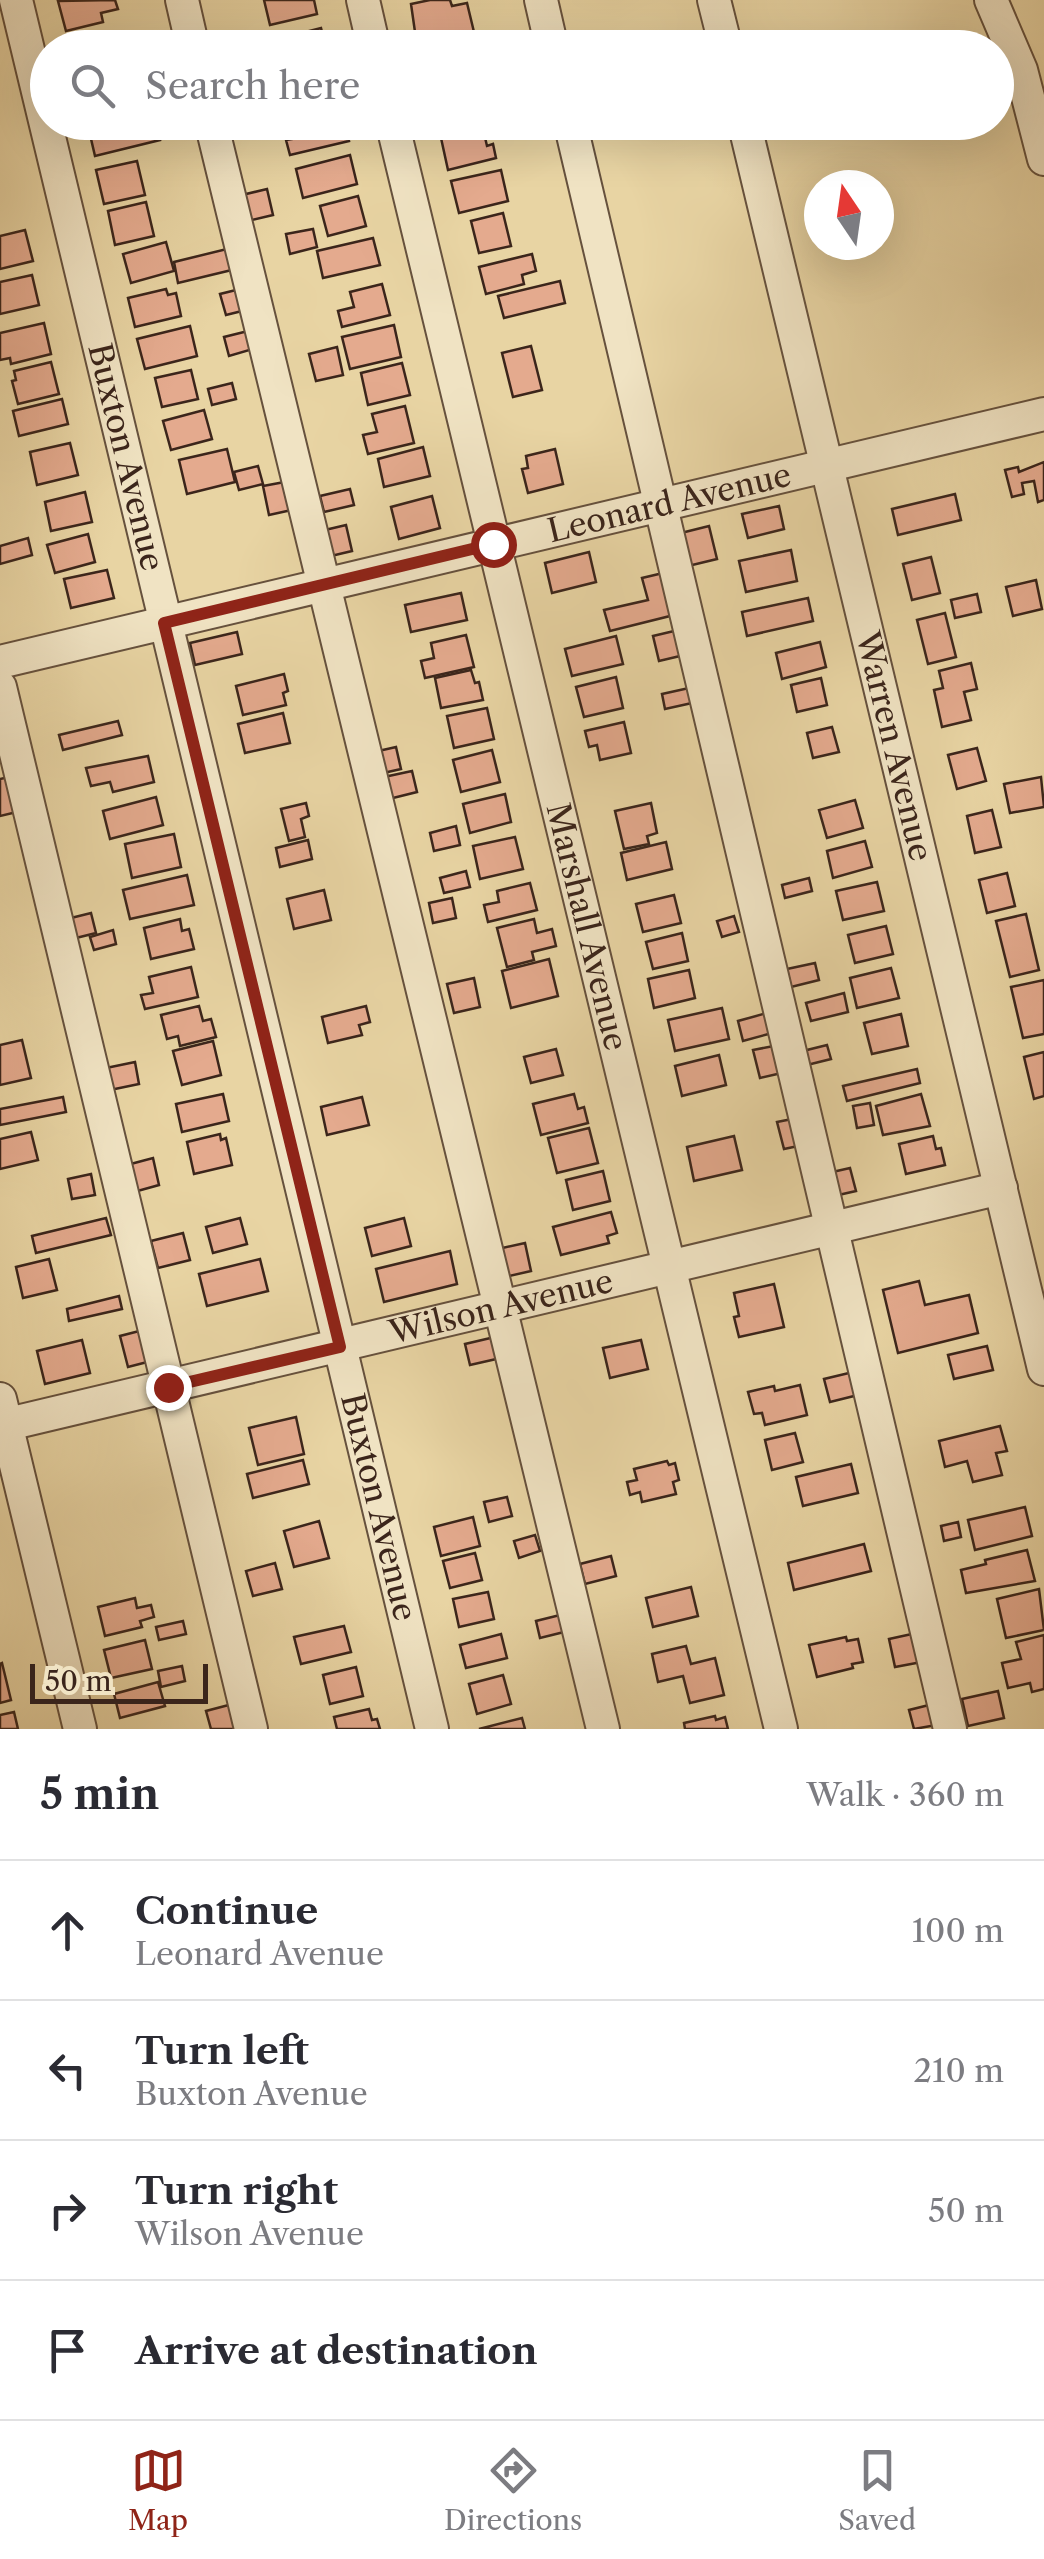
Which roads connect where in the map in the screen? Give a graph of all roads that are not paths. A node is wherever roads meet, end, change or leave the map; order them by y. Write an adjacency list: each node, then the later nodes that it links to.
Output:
1 (16, 0): 13 (street, Buxton Avenue)
2 (182, 0): 7 (street)
3 (363, 0): 8 (street)
4 (541, 0): 9 (street)
5 (714, 0): 10 (street)
6 (991, 0): 11 (street)
7 (189, 30)
8 (370, 30)
9 (548, 30)
10 (722, 30)
11 (1009, 30)
12 (1014, 38): 14 (street)
13 (30, 59)
14 (1032, 68): 20 (street)
15 (49, 140): 26 (street, Buxton Avenue)
16 (215, 140): 25 (street)
17 (396, 140): 24 (street, Marshall Avenue)
18 (574, 140): 23 (street)
19 (748, 140): 22 (street, Warren Avenue)
20 (1044, 160)
21 (1044, 414): 22 (street, Leonard Avenue)
22 (826, 465): 23 (street, Leonard Avenue); 29 (street, Warren Avenue)
23 (661, 504): 24 (street, Leonard Avenue); 30 (street)
24 (493, 544): 25 (street, Leonard Avenue); 31 (street, Marshall Avenue)
25 (323, 585): 26 (street, Leonard Avenue); 32 (street)
26 (164, 623): 27 (street, Leonard Avenue); 33 (street, Buxton Avenue)
27 (0, 662)
28 (0, 687): 35 (street)
29 (1001, 1188): 30 (street, Wilson Avenue); 34 (street, Warren Avenue)
30 (834, 1228): 31 (street, Wilson Avenue); 42 (street)
31 (669, 1268): 32 (street, Wilson Avenue); 41 (street, Marshall Avenue)
32 (499, 1308): 33 (street, Wilson Avenue); 40 (street)
33 (340, 1347): 35 (street, Wilson Avenue); 39 (street, Buxton Avenue)
34 (1044, 1370)
35 (168, 1387): 36 (street, Wilson Avenue); 38 (street)
36 (2, 1416): 37 (street)
37 (80, 1729)
38 (251, 1729)
39 (432, 1729)
40 (602, 1729)
41 (781, 1729)
42 (950, 1729)

